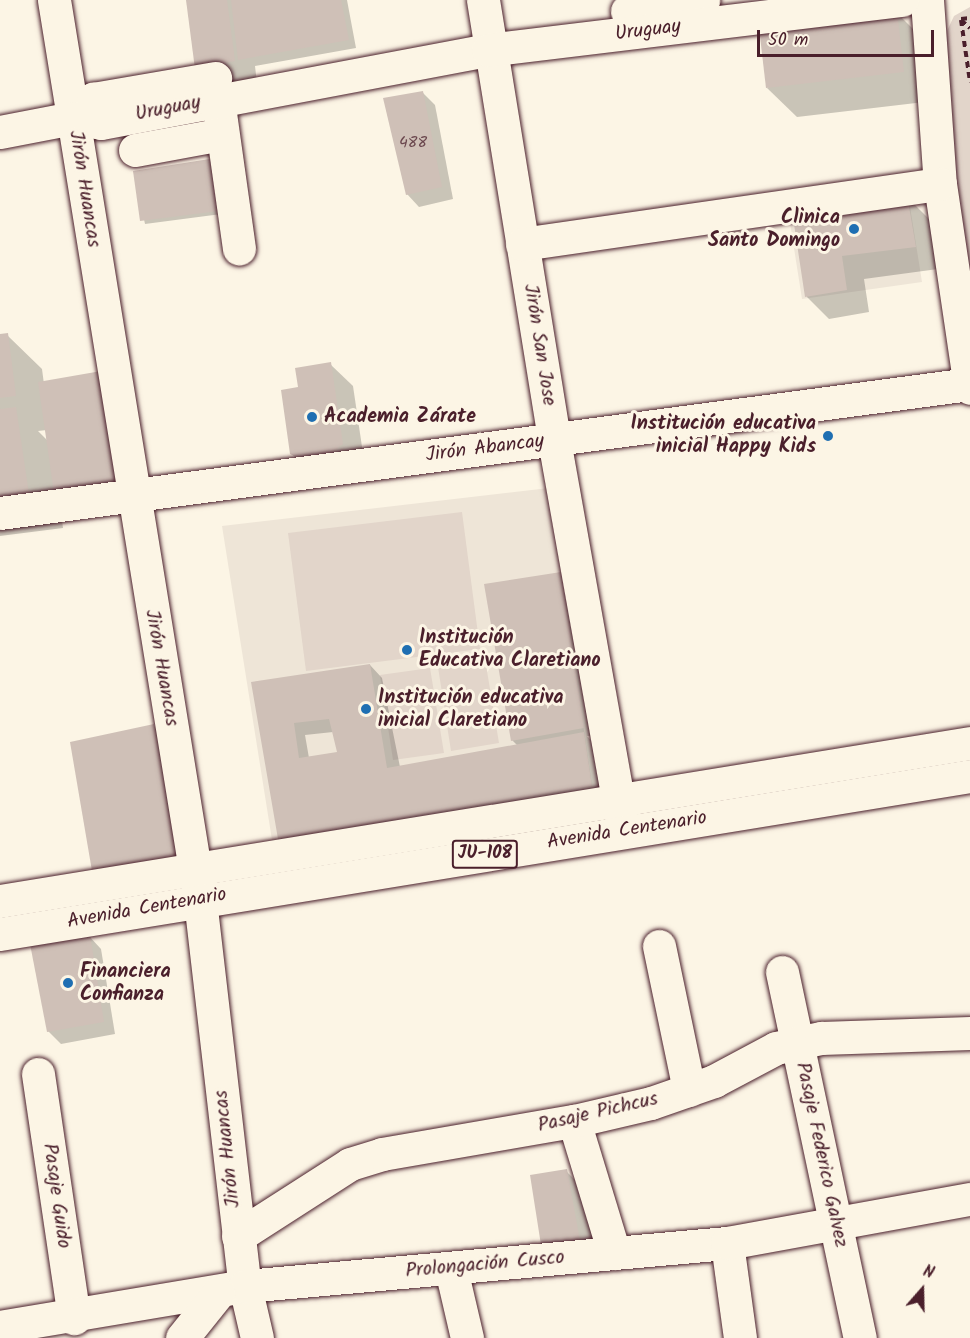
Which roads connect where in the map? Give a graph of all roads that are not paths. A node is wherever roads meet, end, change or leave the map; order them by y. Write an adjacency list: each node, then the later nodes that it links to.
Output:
1 (54, 0): 7 (street, Jirón Huancas)
2 (703, 0): 5 (street, Uruguay)
3 (902, 0): 5 (street, Uruguay)
4 (927, 0): 11 (street)
5 (486, 27): 6 (street, Uruguay); 7 (street, Uruguay); 12 (street, Jirón San Jose)
6 (218, 99): 7 (street, Uruguay); 9 (street)
7 (73, 118): 8 (street); 16 (street, Jirón Huancas)
8 (0, 132)
9 (222, 134): 10 (street); 13 (street)
10 (135, 150)
11 (940, 184): 12 (street); 14 (street)
12 (522, 244): 15 (street, Jirón San Jose)
13 (239, 249)
14 (970, 385): 15 (street, Jirón Abancay)
15 (554, 440): 16 (street, Jirón Abancay); 20 (street, Jirón San Jose)
16 (131, 494): 17 (street, Jirón Abancay); 22 (street, Jirón Huancas)
17 (0, 513)
18 (970, 743): 20 (street, Avenida Centenario / JU-108)
19 (970, 776): 21 (street, Avenida Centenario / JU-108)
20 (618, 800): 21 (street, Jirón San Jose); 22 (street, Avenida Centenario / JU-108)
21 (623, 832): 22 (street, Avenida Centenario / JU-108)
22 (198, 885): 23 (street, Avenida Centenario / JU-108); 24 (street, Avenida Centenario / JU-108); 34 (street, Jirón Huancas)
23 (0, 901)
24 (0, 934)
25 (659, 946): 30 (street)
26 (782, 972): 28 (street, Pasaje Federico Galvez)
27 (970, 1033): 28 (street, Pasaje Pichcus)
28 (797, 1043): 30 (street, Pasaje Pichcus); 33 (street, Pasaje Federico Galvez)
29 (38, 1074): 39 (street, Pasaje Guido)
30 (689, 1090): 31 (street, Pasaje Pichcus)
31 (574, 1121): 34 (street, Pasaje Pichcus); 36 (street)
32 (970, 1199): 33 (street, Prolongación Cusco)
33 (836, 1224): 35 (street, Prolongación Cusco); 45 (street, Pasaje Federico Galvez)
34 (238, 1236): 38 (street, Jirón Huancas)
35 (728, 1243): 36 (street, Prolongación Cusco); 44 (street)
36 (614, 1253): 37 (street, Prolongación Cusco)
37 (451, 1269): 38 (street, Prolongación Cusco); 43 (street)
38 (231, 1289): 39 (street, Prolongación Cusco); 41 (street); 42 (street, Jirón Huancas)
39 (74, 1318): 40 (street, Prolongación Cusco)
40 (0, 1327)
41 (182, 1338)
42 (257, 1338)
43 (467, 1338)
44 (740, 1338)
45 (860, 1338)

